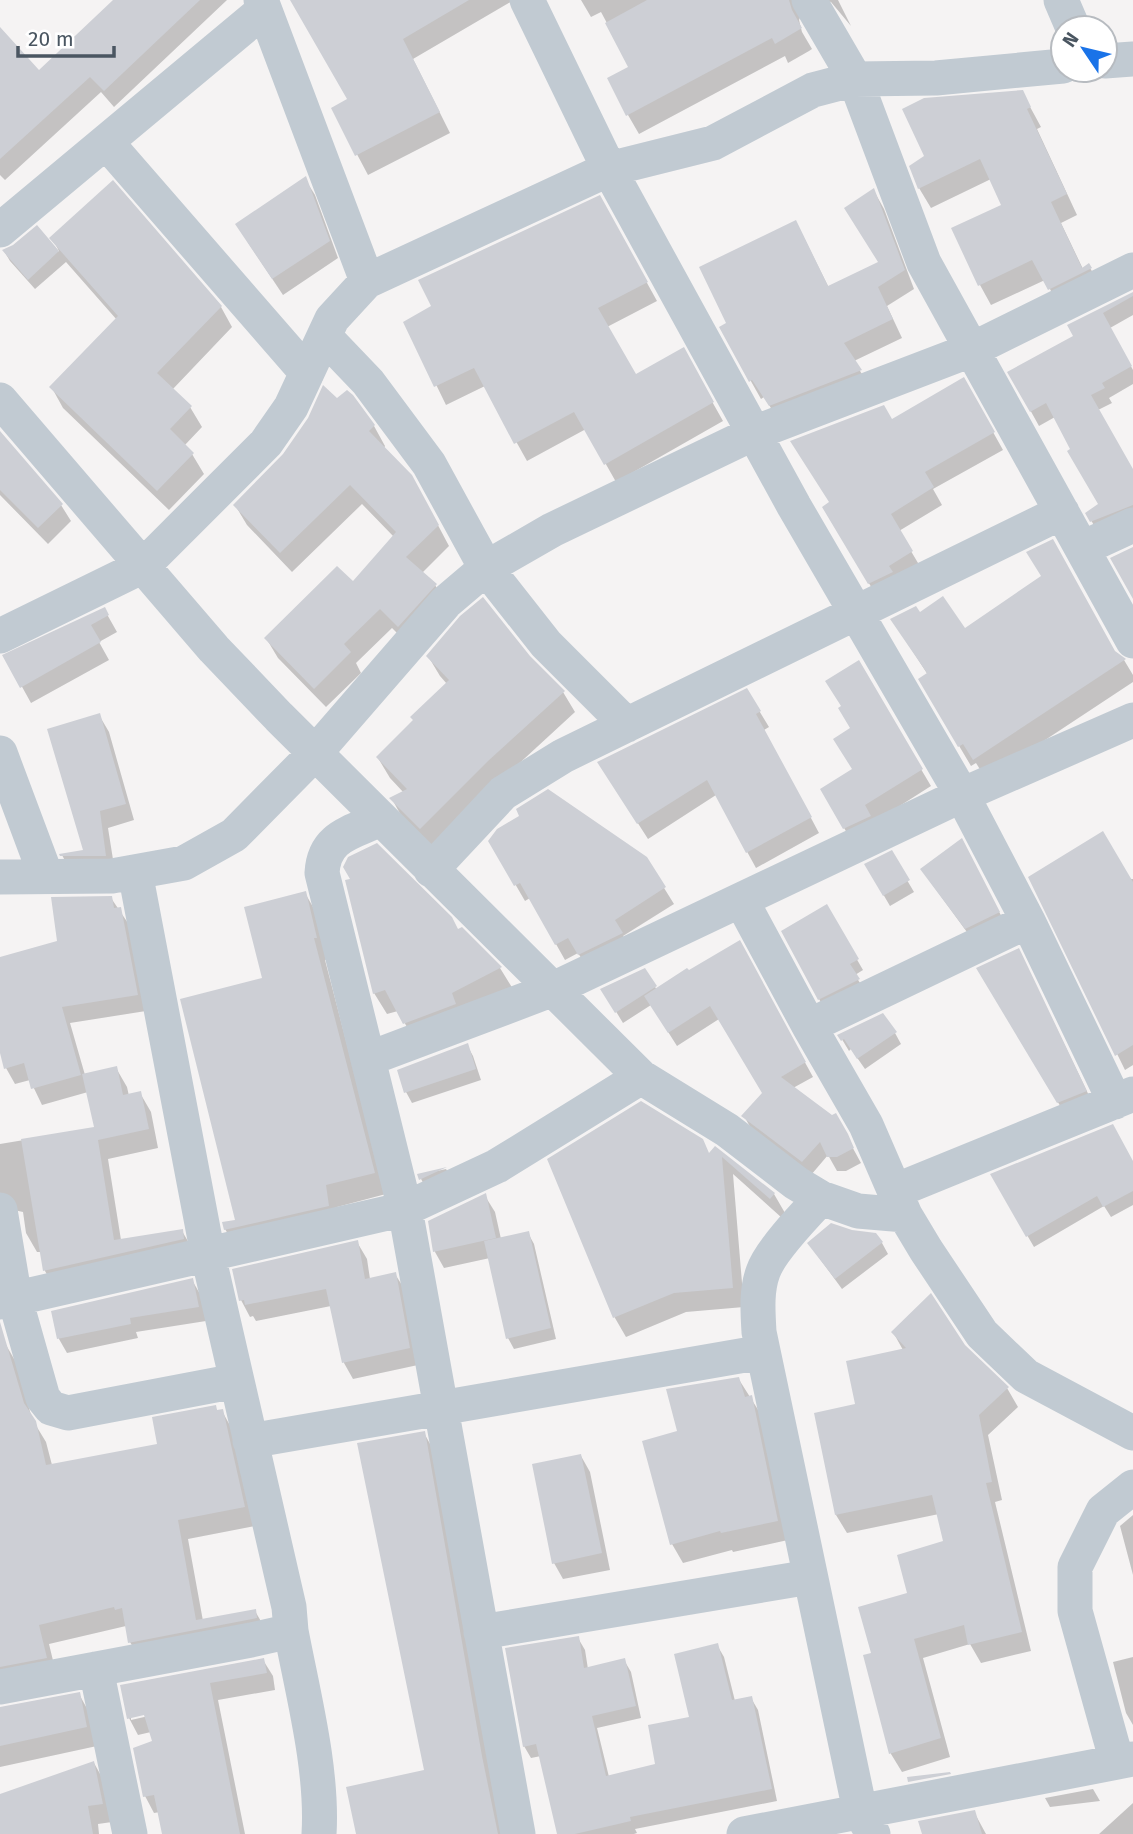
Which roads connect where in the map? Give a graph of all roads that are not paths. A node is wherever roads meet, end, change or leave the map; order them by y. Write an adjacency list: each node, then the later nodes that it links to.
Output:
1 (527, 0): 7 (street)
2 (809, 0): 5 (street)
3 (262, 5): 6 (street); 10 (street)
4 (1049, 67): 5 (street)
5 (855, 79): 7 (street); 12 (street)
6 (106, 142): 8 (street); 13 (street)
7 (609, 169): 10 (street); 15 (street)
8 (0, 230)
9 (1133, 270): 12 (street)
10 (366, 281): 11 (street)
11 (324, 336): 13 (street); 20 (street)
12 (971, 350): 15 (street); 16 (street)
13 (307, 373): 19 (street)
14 (0, 400): 19 (street)
15 (754, 433): 20 (street); 21 (street)
16 (1062, 512): 18 (street); 21 (street)
17 (1133, 525): 18 (street)
18 (1083, 548): 23 (street)
19 (143, 566): 22 (street); 27 (street)
20 (486, 568): 25 (street); 27 (street)
21 (856, 613): 25 (street); 28 (street)
22 (0, 636)
23 (1133, 641)
24 (1133, 720): 28 (street)
25 (626, 725): 30 (street)
26 (0, 753): 32 (street)
27 (315, 753): 29 (street); 31 (street)
28 (962, 795): 34 (street); 35 (street)
29 (381, 819): 30 (street); 38 (street)
30 (431, 870): 36 (street)
31 (135, 872): 32 (street); 45 (street)
32 (46, 876): 33 (street)
33 (0, 877)
34 (741, 900): 36 (street); 37 (street)
35 (1028, 921): 37 (street); 40 (street)
36 (551, 990): 38 (street); 39 (street)
37 (809, 1026): 42 (street)
38 (368, 1059): 43 (street)
39 (641, 1077): 41 (street); 43 (street)
40 (1124, 1098): 42 (street)
41 (821, 1198): 42 (street); 47 (street)
42 (900, 1203): 50 (street)
43 (405, 1209): 45 (street); 49 (street)
44 (0, 1210): 46 (street)
45 (208, 1255): 46 (street); 48 (street)
46 (8, 1300): 48 (street)
47 (763, 1352): 49 (street); 53 (street)
48 (236, 1381): 51 (street)
49 (440, 1408): 51 (street); 55 (street)
50 (1133, 1433)
51 (250, 1441): 54 (street)
52 (1133, 1487): 58 (street)
53 (810, 1577): 55 (street); 59 (street)
54 (291, 1631): 56 (street); 61 (street)
55 (481, 1632): 62 (street)
56 (96, 1669): 57 (street); 60 (street)
57 (0, 1687)
58 (1125, 1760): 59 (street)
59 (867, 1822): 63 (street)
60 (130, 1834)
61 (319, 1834)
62 (518, 1834)
63 (744, 1834)

